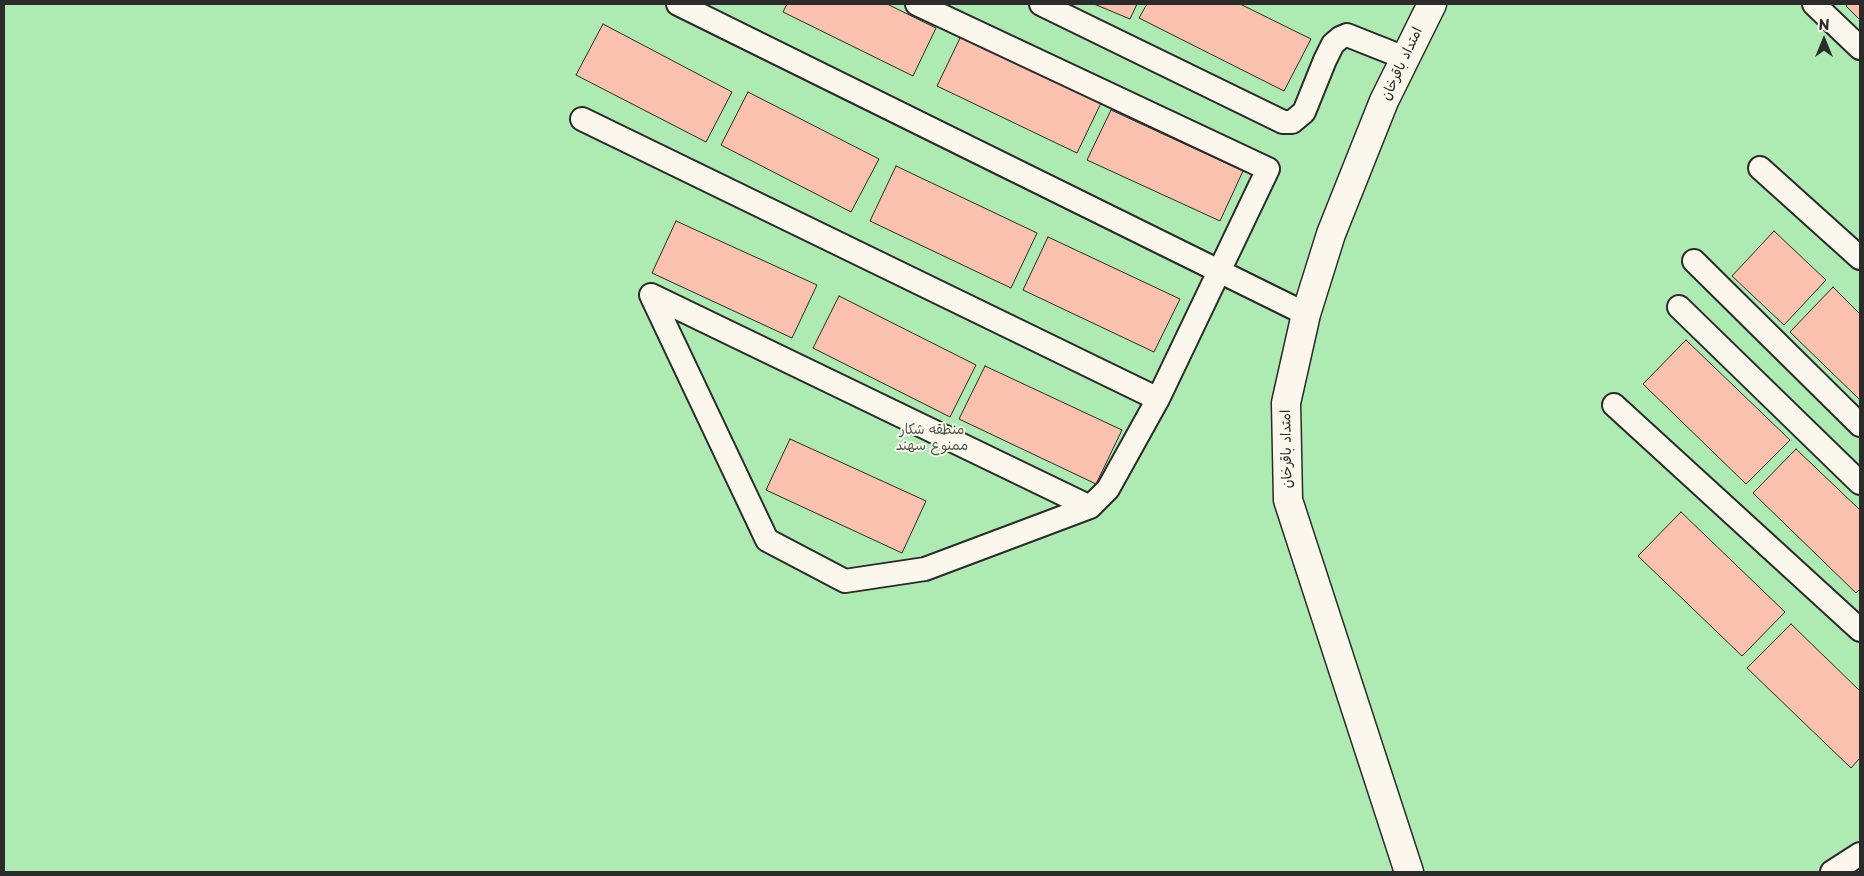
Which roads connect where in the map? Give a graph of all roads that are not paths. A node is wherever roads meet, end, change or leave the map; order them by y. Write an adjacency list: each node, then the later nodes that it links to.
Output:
1 (678, 4): 12 (street)
2 (917, 4): 12 (street)
3 (1041, 4): 7 (street)
4 (1431, 4): 7 (main road, امتداد باقرخان)
5 (1814, 4): 6 (street)
6 (1860, 48)
7 (1405, 58): 14 (main road, امتداد باقرخان)
8 (582, 119): 15 (street)
9 (1760, 168): 10 (street)
10 (1860, 258)
11 (1694, 261): 17 (street)
12 (1220, 271): 14 (street); 15 (street)
13 (1679, 307): 18 (street)
14 (1306, 314): 22 (main road, امتداد باقرخان)
15 (1158, 399): 19 (street)
16 (1614, 405): 20 (street)
17 (1860, 425)
18 (1860, 482)
19 (1090, 507): 19 (street)
20 (1860, 630)
21 (1860, 854): 23 (street)
22 (1409, 872)
23 (1832, 872)

